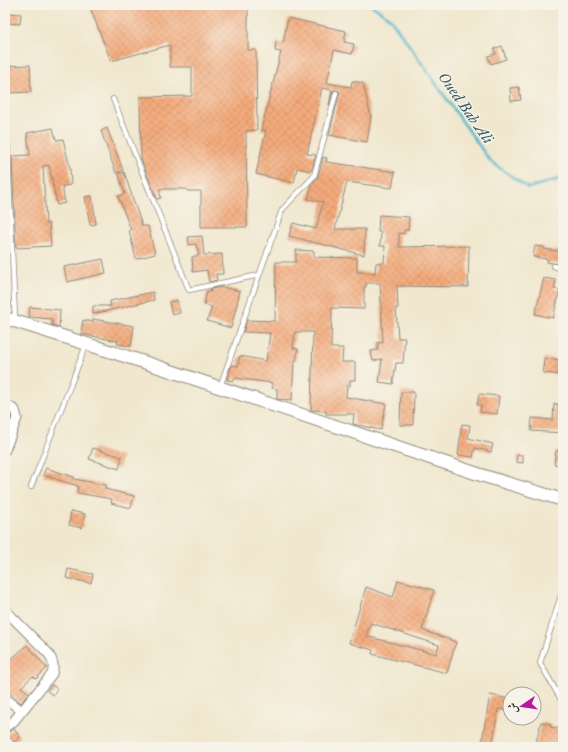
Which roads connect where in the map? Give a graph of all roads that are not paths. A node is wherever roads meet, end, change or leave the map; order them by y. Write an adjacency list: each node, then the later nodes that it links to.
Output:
1 (5, 86): 7 (lane)
2 (336, 93): 6 (lane)
3 (113, 99): 6 (lane)
4 (554, 266): 5 (lane)
5 (563, 270)
6 (260, 275): 9 (lane)
7 (10, 320): 8 (main road)
8 (86, 345): 9 (main road); 12 (lane)
9 (220, 388): 13 (main road)
10 (5, 404): 11 (street)
11 (5, 450)
12 (30, 487)
13 (563, 500)
14 (563, 589): 17 (lane)
15 (5, 610): 18 (street)
16 (5, 698): 18 (street)
17 (563, 703)
18 (22, 711): 19 (street)
19 (5, 727)

